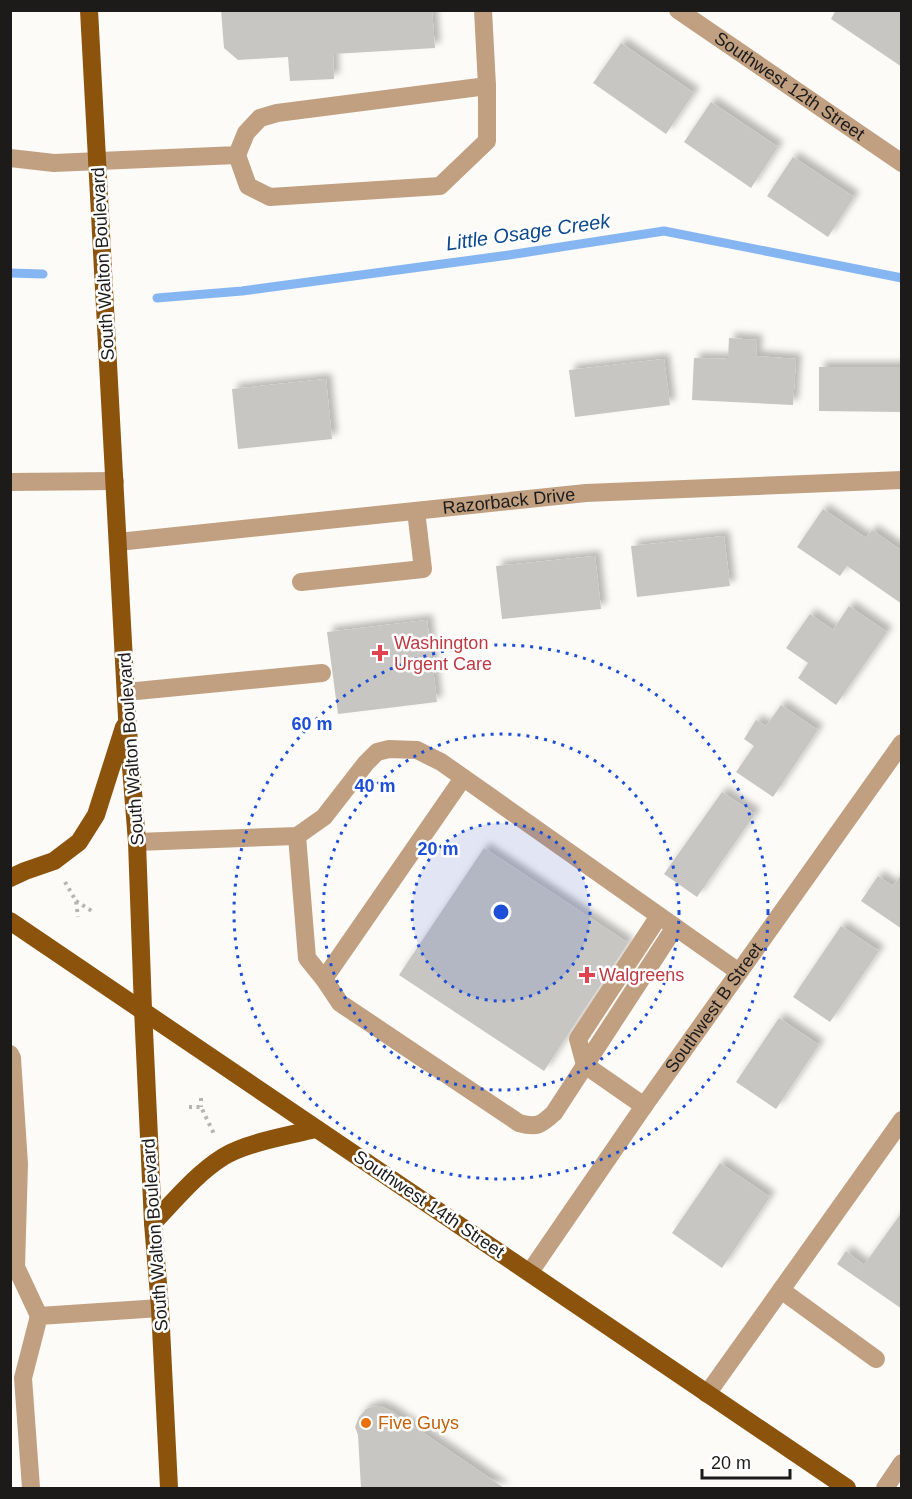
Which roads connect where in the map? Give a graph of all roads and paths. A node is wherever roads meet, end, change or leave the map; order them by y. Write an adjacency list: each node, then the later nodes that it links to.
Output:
1 (89, 10): 7 (main road, South Walton Boulevard)
2 (483, 10): 4 (street)
3 (678, 10): 8 (street, Southwest 12th Street)
4 (487, 86): 5 (street); 5 (street)
5 (237, 155): 7 (street)
6 (10, 158): 7 (street)
7 (97, 162): 10 (main road, South Walton Boulevard)
8 (902, 163)
9 (902, 480): 12 (street, Razorback Drive)
10 (115, 481): 11 (street); 13 (main road, South Walton Boulevard)
11 (10, 482)
12 (416, 511): 13 (street, Razorback Drive); 14 (street)
13 (118, 542): 16 (main road, South Walton Boulevard)
14 (301, 582)
15 (322, 673): 16 (street)
16 (126, 692): 17 (main road, South Walton Boulevard)
17 (127, 717): 21 (main road, South Walton Boulevard); 22 (main road)
18 (902, 743): 30 (street, Southwest B Street)
19 (463, 778): 20 (street); 26 (street); 31 (street)
20 (297, 836): 21 (street); 31 (street)
21 (137, 842): 32 (main road, South Walton Boulevard)
22 (10, 878)
23 (65, 881): 24 (path)
24 (76, 902): 25 (path); 27 (path)
25 (95, 913)
26 (659, 916): 29 (street); 34 (street)
27 (78, 917)
28 (10, 921): 32 (main road, Southwest 14th Street)
29 (675, 927): 30 (street); 34 (street)
30 (739, 972): 37 (street, Southwest B Street)
31 (324, 979): 34 (street)
32 (143, 1009): 41 (main road, Southwest 14th Street); 44 (main road, South Walton Boulevard)
33 (10, 1054): 35 (street)
34 (585, 1065): 37 (street)
35 (13, 1089): 43 (street)
36 (201, 1098): 39 (path)
37 (644, 1106): 46 (street, Southwest B Street)
38 (189, 1107): 39 (path)
39 (201, 1107): 42 (path)
40 (902, 1120): 47 (street)
41 (316, 1128): 44 (main road); 46 (main road, Southwest 14th Street)
42 (217, 1139)
43 (15, 1164): 45 (street)
44 (153, 1223): 48 (main road, South Walton Boulevard)
45 (13, 1267): 49 (street)
46 (530, 1272): 52 (main road, Southwest 14th Street)
47 (781, 1290): 50 (street); 52 (street)
48 (160, 1308): 49 (street); 55 (main road, South Walton Boulevard)
49 (39, 1316): 51 (street)
50 (876, 1359)
51 (17, 1378): 54 (street)
52 (707, 1394): 56 (main road, Southwest 14th Street)
53 (902, 1462): 57 (street)
54 (31, 1488)
55 (169, 1488)
56 (847, 1488)
57 (885, 1488)

